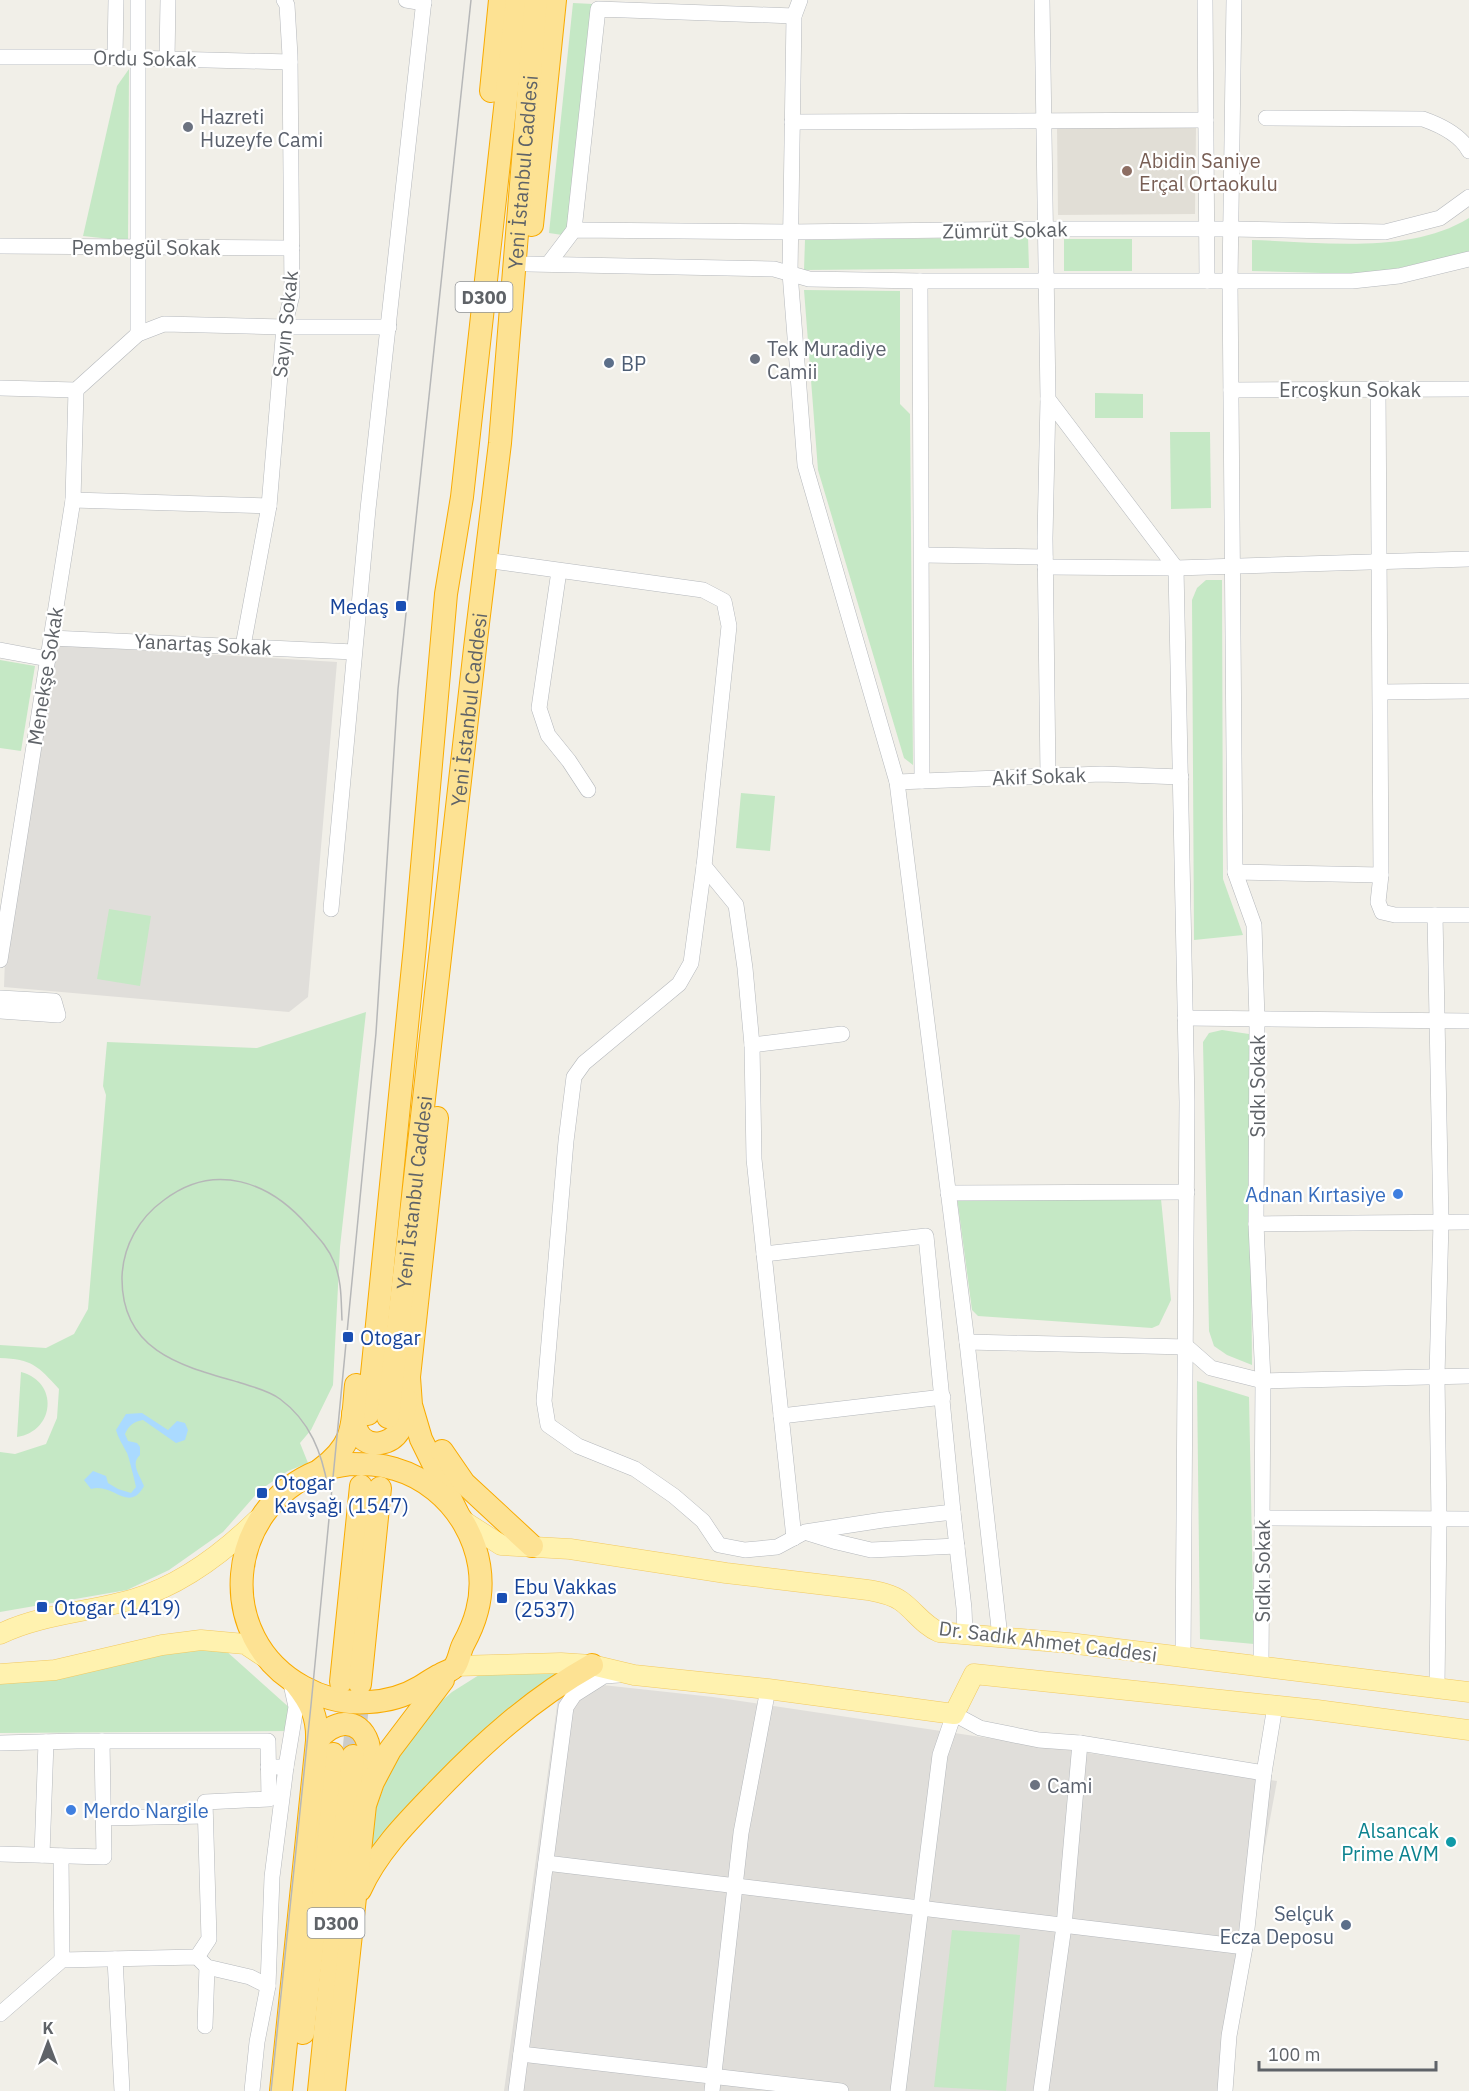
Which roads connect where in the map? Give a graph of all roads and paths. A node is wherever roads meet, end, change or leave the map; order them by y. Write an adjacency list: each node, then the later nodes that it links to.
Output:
1 (116, 0): 17 (street)
2 (138, 0): 18 (street)
3 (168, 0): 19 (street)
4 (284, 0): 20 (street, Sayın Sokak)
5 (406, 0): 14 (street)
6 (500, 0): 62 (highway)
7 (517, 0): 62 (highway, Yeni İstanbul Caddesi / D300)
8 (536, 0): 51 (highway, Yeni İstanbul Caddesi / D300)
9 (555, 0): 36 (highway)
10 (800, 0): 15 (street)
11 (1042, 0): 23 (street)
12 (1205, 0): 22 (street)
13 (1234, 0): 29 (street, Sıdkı Sokak)
14 (424, 2): 43 (street)
15 (794, 16): 24 (street); 30 (street)
16 (0, 57): 17 (street, Ordu Sokak)
17 (115, 57): 18 (street, Ordu Sokak)
18 (137, 58): 19 (street, Ordu Sokak); 33 (street)
19 (167, 59): 20 (street, Ordu Sokak)
20 (290, 62): 34 (street, Sayın Sokak)
21 (1266, 118): 25 (street)
22 (1206, 120): 23 (street); 28 (street)
23 (1044, 121): 24 (street); 27 (street)
24 (792, 122): 31 (street)
25 (1469, 151)
26 (1469, 197): 29 (street, Zümrüt Sokak)
27 (1045, 229): 28 (street, Zümrüt Sokak); 31 (street, Zümrüt Sokak); 38 (street)
28 (1206, 229): 29 (street, Zümrüt Sokak); 40 (street)
29 (1231, 229): 41 (street, Sıdkı Sokak)
30 (574, 231): 31 (street, Zümrüt Sokak); 36 (street)
31 (790, 232): 37 (street)
32 (0, 246): 33 (street, Pembegül Sokak)
33 (137, 247): 34 (street, Pembegül Sokak); 44 (street)
34 (291, 248): 42 (street, Sayın Sokak)
35 (1469, 258): 41 (street)
36 (539, 263): 37 (street); 51 (highway)
37 (790, 273): 39 (street); 74 (street)
38 (1046, 280): 39 (street); 40 (street); 50 (street)
39 (920, 281): 54 (street)
40 (1207, 281): 41 (street)
41 (1230, 281): 49 (street, Sıdkı Sokak)
42 (284, 327): 43 (street); 44 (street); 53 (street, Sayın Sokak)
43 (389, 327): 66 (street)
44 (138, 334): 48 (street)
45 (0, 388): 48 (street)
46 (1378, 389): 47 (street, Ercoşkun Sokak); 49 (street, Ercoşkun Sokak); 58 (street)
47 (1469, 389)
48 (76, 390): 52 (street, Menekşe Sokak)
49 (1231, 390): 59 (street, Sıdkı Sokak)
50 (1048, 399): 57 (street); 60 (street)
51 (500, 443): 55 (highway, Yeni İstanbul Caddesi / D300)
52 (73, 500): 53 (street); 63 (street, Menekşe Sokak)
53 (269, 506): 64 (street, Sayın Sokak)
54 (922, 555): 57 (street); 73 (street)
55 (485, 560): 61 (street); 70 (highway, Yeni İstanbul Caddesi / D300)
56 (1469, 560): 58 (street)
57 (1045, 562): 60 (street); 71 (street)
58 (1380, 562): 59 (street); 69 (street)
59 (1234, 566): 60 (street); 77 (street, Sıdkı Sokak)
60 (1176, 568): 72 (street)
61 (559, 571): 75 (street); 76 (street)
62 (446, 594): 105 (highway, Yeni İstanbul Caddesi / D300)
63 (51, 638): 64 (street, Yanartaş Sokak); 67 (street, Menekşe Sokak)
64 (243, 646): 66 (street, Yanartaş Sokak)
65 (0, 650): 67 (street)
66 (354, 652): 79 (street)
67 (48, 659): 82 (street, Menekşe Sokak)
68 (1469, 691): 69 (street)
69 (1381, 692): 78 (street)
70 (462, 764): 97 (highway); 105 (highway, Yeni İstanbul Caddesi)
71 (1048, 776): 72 (street, Akif Sokak); 73 (street, Akif Sokak)
72 (1181, 777): 85 (street)
73 (922, 781): 74 (street, Akif Sokak)
74 (897, 782): 92 (street)
75 (588, 790)
76 (704, 866): 90 (street); 115 (street)
77 (1235, 872): 78 (street); 86 (street, Sıdkı Sokak)
78 (1381, 875): 80 (street)
79 (331, 909)
80 (1435, 915): 81 (street); 87 (street)
81 (1469, 915)
82 (0, 960)
83 (0, 998): 84 (street)
84 (0, 1011)
85 (1185, 1018): 86 (street); 91 (street)
86 (1257, 1019): 87 (street); 95 (street, Sıdkı Sokak)
87 (1438, 1020): 88 (street); 93 (street)
88 (1469, 1021)
89 (842, 1034): 90 (street)
90 (752, 1045): 96 (street)
91 (1186, 1192): 92 (street); 99 (street)
92 (948, 1193): 98 (street)
93 (1441, 1222): 94 (street); 95 (street); 100 (street)
94 (1469, 1222)
95 (1256, 1224): 103 (street, Sıdkı Sokak)
96 (764, 1254): 104 (street); 106 (street)
97 (417, 1298): 102 (highway); 117 (highway)
98 (967, 1342): 99 (street); 120 (street)
99 (1186, 1347): 103 (street); 121 (street)
100 (1437, 1376): 101 (street); 103 (street); 114 (street)
101 (1469, 1376)
102 (409, 1377): 105 (highway); 111 (highway)
103 (1263, 1381): 112 (street, Sıdkı Sokak)
104 (943, 1397): 106 (street); 109 (street)
105 (370, 1415): 107 (highway)
106 (781, 1416): 115 (street)
107 (318, 1471): 110 (highway); 111 (highway)
108 (370, 1487): 129 (highway)
109 (953, 1512): 115 (street); 116 (street)
110 (263, 1514): 118 (main road); 122 (highway)
111 (460, 1516): 117 (main road, Dr. Sadık Ahmet Caddesi); 125 (highway)
112 (1262, 1518): 114 (street); 124 (street, Sıdkı Sokak)
113 (1469, 1519): 114 (street)
114 (1439, 1520): 130 (street)
115 (800, 1535): 116 (street)
116 (957, 1545): 119 (street)
117 (532, 1546): 119 (main road, Dr. Sadık Ahmet Caddesi)
118 (0, 1634)
119 (965, 1634): 120 (main road, Dr. Sadık Ahmet Caddesi)
120 (1000, 1637): 121 (main road, Dr. Sadık Ahmet Caddesi)
121 (1183, 1657): 124 (main road, Dr. Sadık Ahmet Caddesi)
122 (269, 1660): 126 (main road); 128 (highway)
123 (592, 1665): 125 (main road); 127 (main road); 153 (highway)
124 (1262, 1666): 130 (main road, Dr. Sadık Ahmet Caddesi)
125 (452, 1668): 128 (highway); 144 (highway)
126 (0, 1674)
127 (634, 1675): 131 (main road); 150 (street)
128 (293, 1682): 140 (highway); 142 (street)
129 (350, 1683)
130 (1437, 1688): 132 (main road, Dr. Sadık Ahmet Caddesi)
131 (768, 1689): 134 (main road); 151 (street)
132 (1469, 1692)
133 (1275, 1706): 134 (main road, Dr. Sadık Ahmet Caddesi); 135 (main road, Dr. Sadık Ahmet Caddesi); 143 (street)
134 (954, 1714): 139 (street); 152 (street)
135 (1469, 1730)
136 (102, 1741): 137 (street); 141 (street); 146 (street)
137 (46, 1742): 138 (street); 148 (street)
138 (0, 1743)
139 (1080, 1743): 143 (street); 154 (street)
140 (334, 1750): 144 (highway); 166 (highway); 167 (highway); 168 (highway, D300)
141 (268, 1767): 142 (street); 145 (street)
142 (286, 1767): 159 (street)
143 (1264, 1773): 155 (street)
144 (365, 1805): 153 (highway)
145 (206, 1816): 146 (street); 158 (street)
146 (104, 1818): 149 (street)
147 (0, 1854): 148 (street)
148 (42, 1855): 149 (street)
149 (61, 1856): 157 (street)
150 (546, 1863): 151 (street); 162 (street)
151 (735, 1886): 152 (street); 163 (street)
152 (922, 1908): 154 (street); 172 (street)
153 (354, 1909): 169 (highway)
154 (1064, 1926): 155 (street); 173 (street)
155 (1245, 1947): 174 (street)
156 (115, 1959): 157 (street); 158 (street); 164 (street)
157 (62, 1960): 160 (street)
158 (202, 1962): 159 (street); 161 (street)
159 (268, 1986): 165 (street)
160 (0, 2014)
161 (205, 2026)
162 (520, 2054): 163 (street); 170 (street)
163 (713, 2083): 171 (street)
164 (122, 2091)
165 (252, 2091)
166 (281, 2091)
167 (297, 2091)
168 (319, 2091)
169 (334, 2091)
170 (516, 2091)
171 (842, 2091)
172 (898, 2091)
173 (1041, 2091)
174 (1225, 2091)

